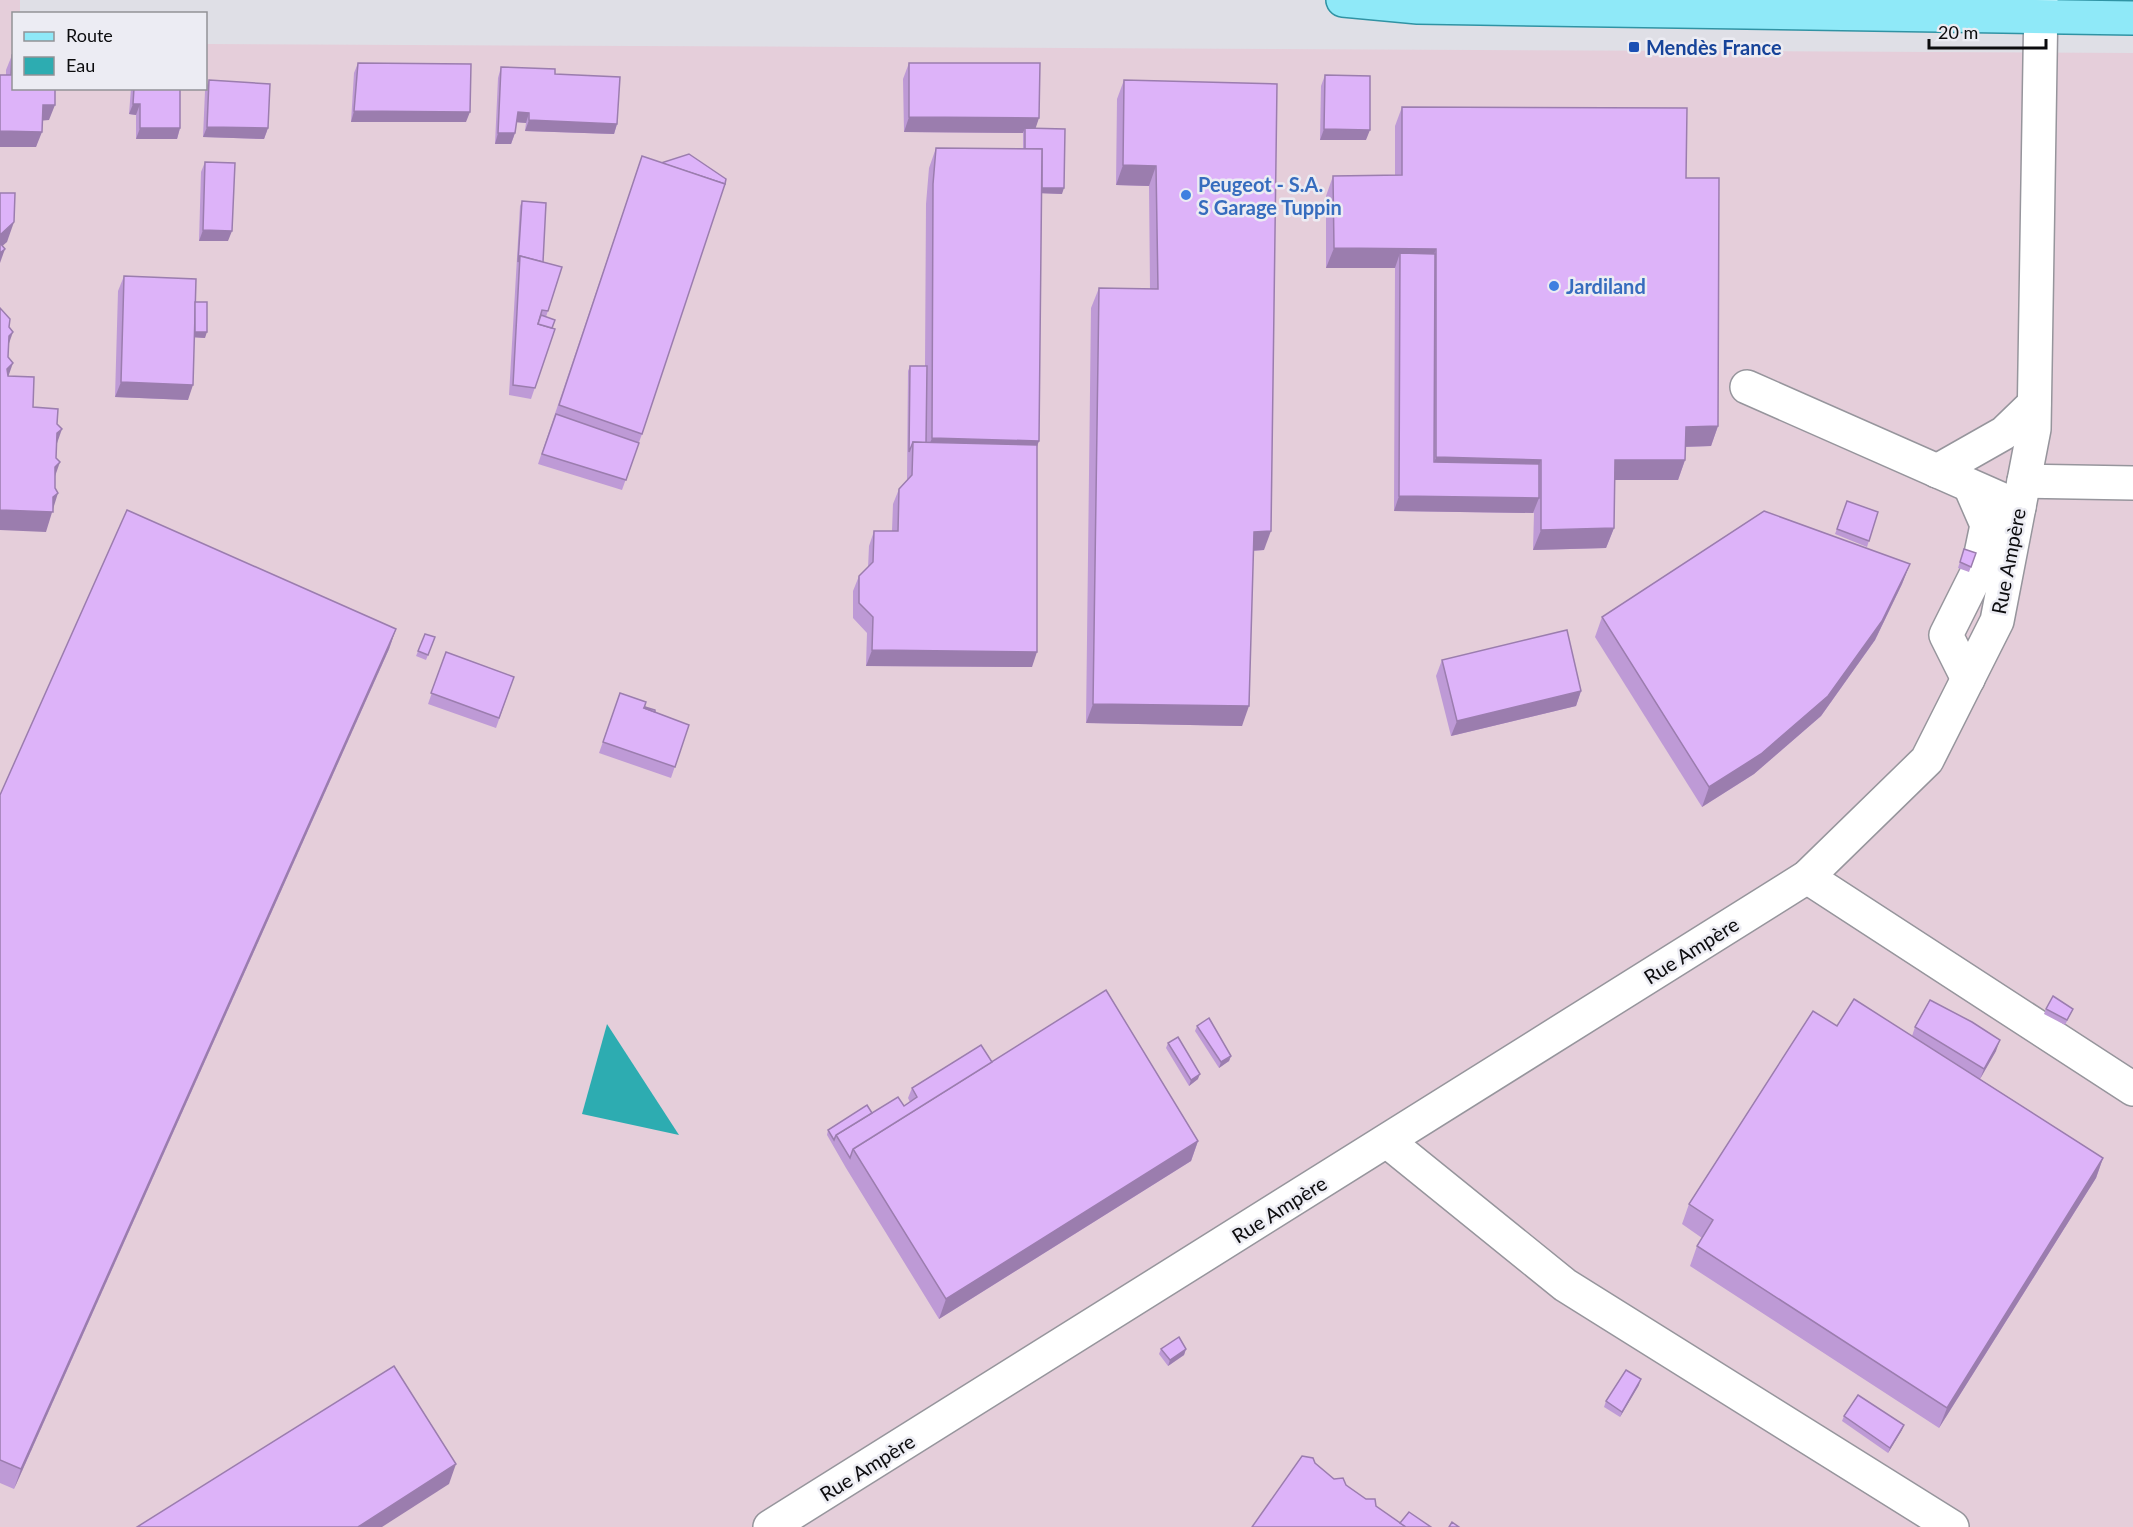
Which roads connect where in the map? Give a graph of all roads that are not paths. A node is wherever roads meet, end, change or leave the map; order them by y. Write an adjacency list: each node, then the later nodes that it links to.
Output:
1 (1343, 0): 2 (main road)
2 (2040, 9): 3 (main road); 5 (street, Rue Ampère)
3 (2133, 18)
4 (1747, 387): 6 (street)
5 (2034, 404): 6 (street); 9 (street, Rue Ampère)
6 (1937, 471): 8 (street)
7 (2133, 483): 9 (street)
8 (1970, 486): 9 (street); 10 (street)
9 (2022, 494): 10 (street, Rue Ampère)
10 (1968, 679): 11 (street, Rue Ampère)
11 (1807, 878): 12 (street); 13 (street, Rue Ampère)
12 (2133, 1089)
13 (1387, 1141): 14 (street, Rue Ampère); 15 (street)
14 (771, 1527)
15 (1952, 1527)

